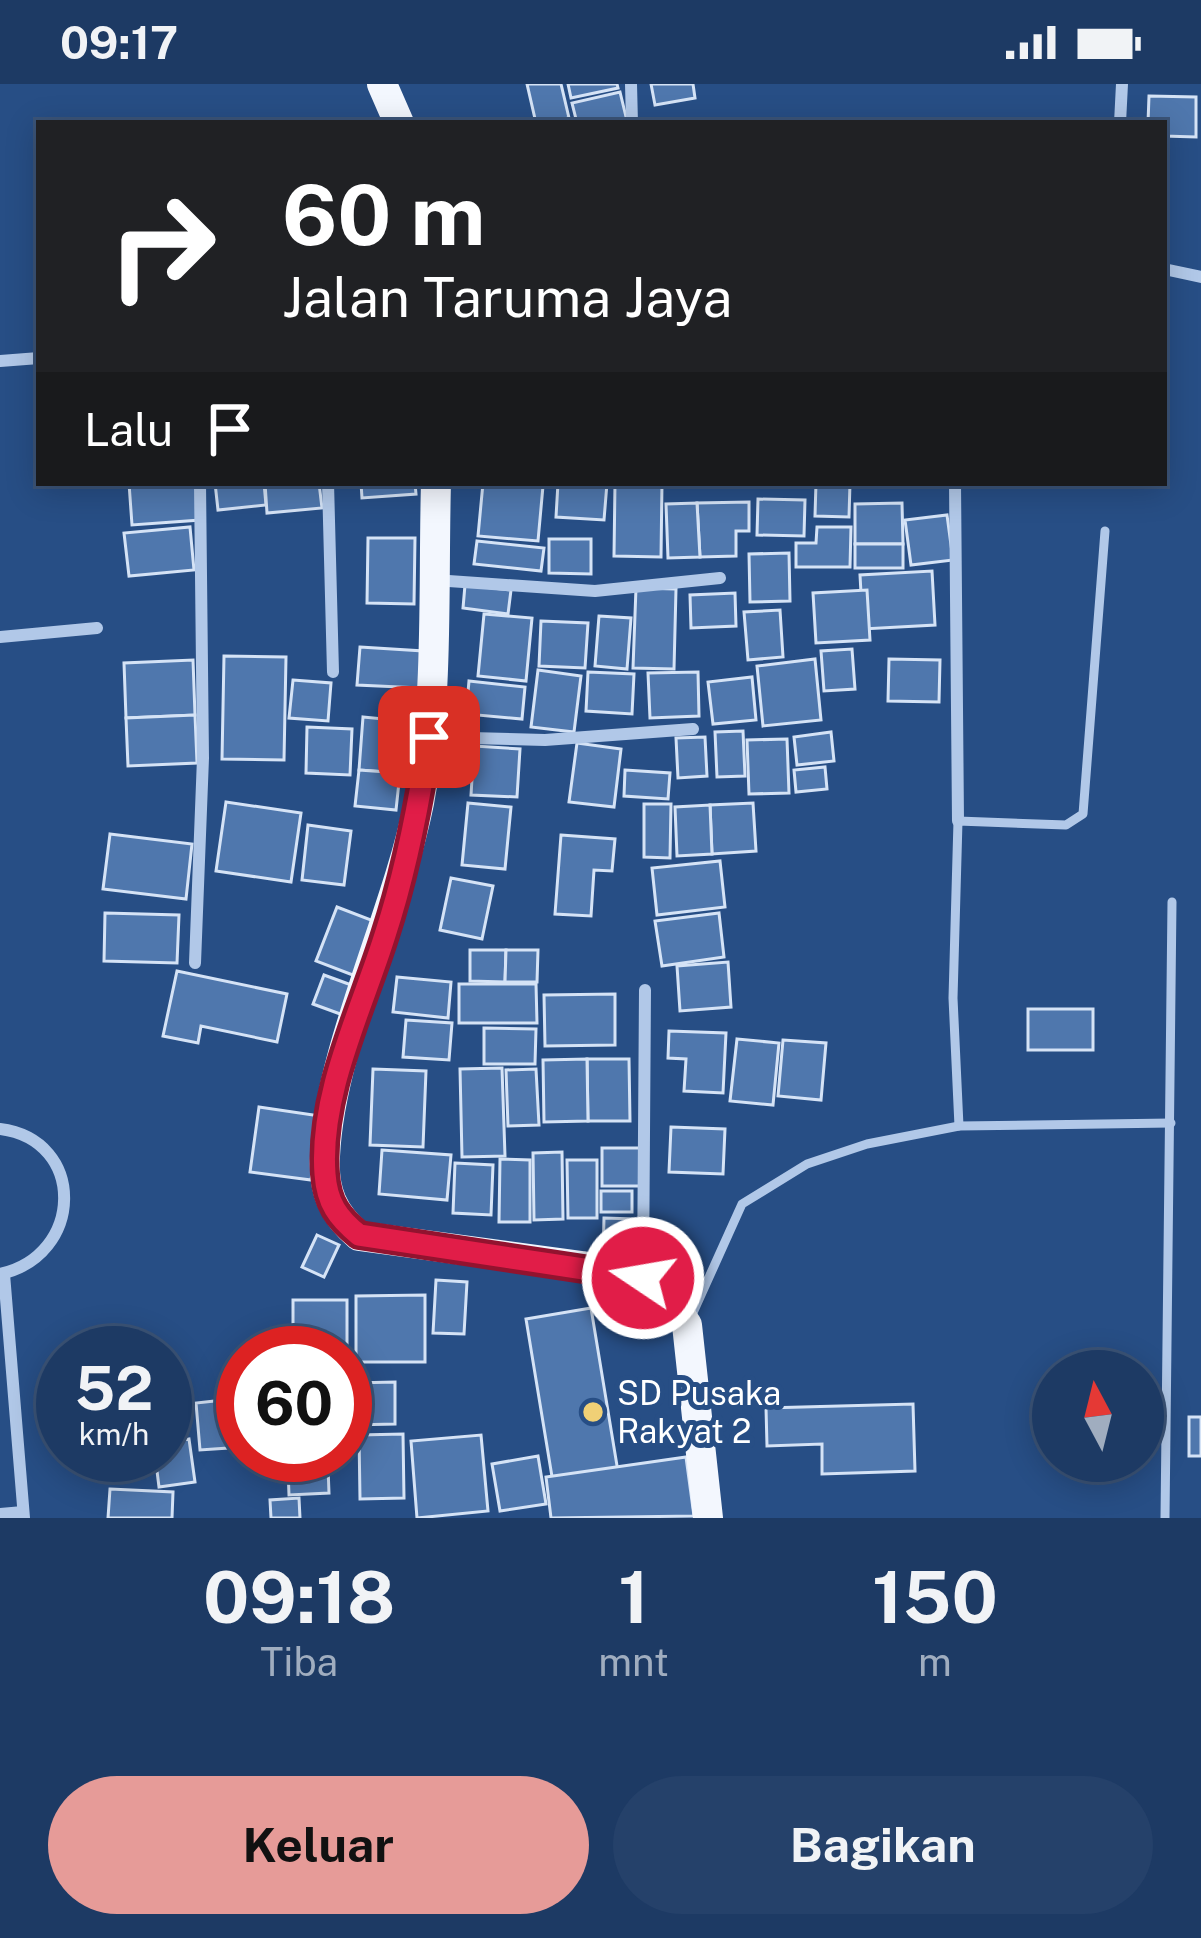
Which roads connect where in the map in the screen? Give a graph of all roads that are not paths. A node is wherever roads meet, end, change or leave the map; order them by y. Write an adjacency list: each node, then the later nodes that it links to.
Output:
1 (382, 84): 4 (main road)
2 (631, 84): 5 (street)
3 (1122, 84): 6 (street)
4 (398, 120)
5 (632, 120)
6 (1120, 120)
7 (1167, 270): 8 (street)
8 (1201, 278)
9 (36, 358): 10 (street)
10 (0, 361)
11 (200, 486): 25 (street)
12 (328, 486): 20 (street)
13 (436, 486): 17 (main road)
14 (955, 486): 23 (street)
15 (1105, 531): 23 (lane)
16 (719, 578): 17 (street)
17 (434, 580): 22 (main road)
18 (97, 628): 19 (street)
19 (0, 637)
20 (332, 673)
21 (692, 729): 22 (street)
22 (429, 737): 31 (main road)
23 (958, 821): 28 (lane)
24 (1172, 902): 27 (lane)
25 (195, 964)
26 (645, 991): 31 (street)
27 (1171, 1123): 28 (lane); 36 (lane)
28 (958, 1126): 32 (lane)
29 (0, 1130): 30 (street)
30 (2, 1274): 34 (street)
31 (643, 1278): 32 (main road)
32 (687, 1325): 35 (main road)
33 (0, 1514): 34 (street)
34 (23, 1515)
35 (708, 1518)
36 (1165, 1518)

